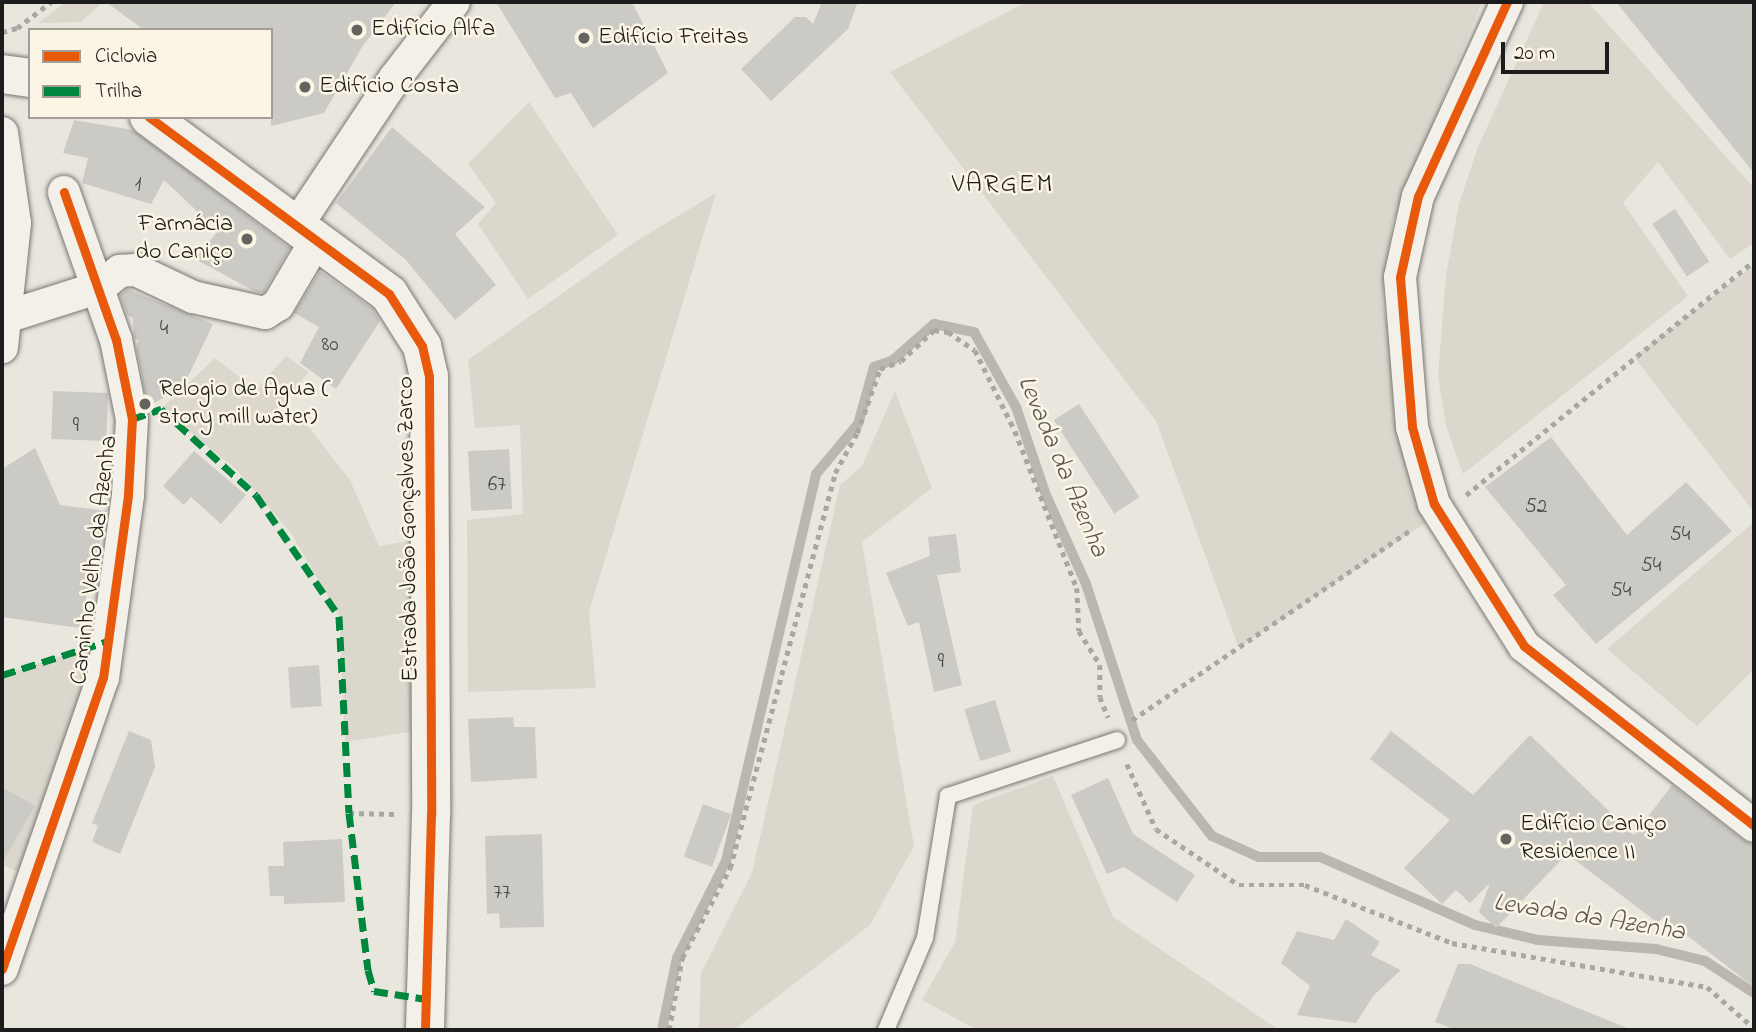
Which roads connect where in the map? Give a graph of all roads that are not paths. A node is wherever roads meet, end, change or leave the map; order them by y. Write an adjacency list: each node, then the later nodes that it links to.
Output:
1 (454, 2): 8 (street)
2 (1507, 2): 12 (street)
3 (2, 74): 4 (street)
4 (28, 78)
5 (152, 119): 8 (street, Estrada João Gonçalves Zarco)
6 (2, 133): 10 (street)
7 (64, 192): 9 (street, Caminho Velho da Azenha)
8 (307, 232): 9 (street); 14 (street, Estrada João Gonçalves Zarco)
9 (100, 286): 10 (street); 13 (street, Caminho Velho da Azenha)
10 (4, 332)
11 (1115, 736): 15 (lane)
12 (1754, 826)
13 (2, 969)
14 (425, 1030)
15 (886, 1030)

